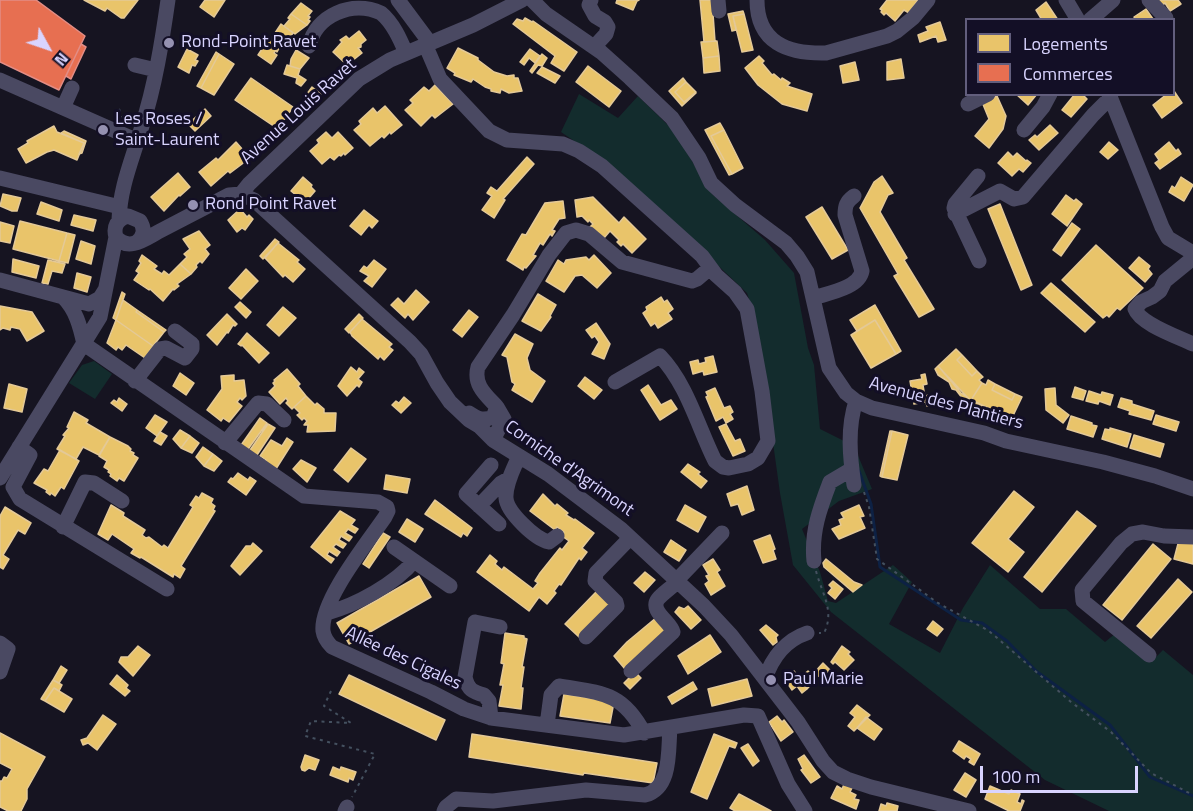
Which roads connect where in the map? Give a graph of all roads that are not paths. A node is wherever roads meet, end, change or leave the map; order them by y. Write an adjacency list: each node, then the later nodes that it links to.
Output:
1 (168, 0): 19 (street)
2 (398, 0): 14 (street)
3 (522, 0): 14 (street, Avenue Louis Ravet)
4 (532, 0): 16 (street, Avenue des Plantiers)
5 (591, 0): 16 (street)
6 (758, 0): 7 (street)
7 (928, 0)
8 (1066, 0): 11 (street)
9 (1113, 0): 12 (street)
10 (1149, 0): 13 (street)
11 (1077, 18)
12 (1092, 18)
13 (1166, 18)
14 (428, 44): 17 (street, Avenue Louis Ravet); 41 (street)
15 (309, 46): 17 (street)
16 (594, 47): 45 (street, Avenue des Plantiers)
17 (406, 53): 31 (street, Avenue Louis Ravet)
18 (135, 65): 19 (street)
19 (156, 70): 28 (street)
20 (0, 80): 26 (street)
21 (72, 88): 26 (street)
22 (984, 96): 25 (street)
23 (1049, 96): 27 (street)
24 (1110, 98): 34 (street); 39 (street)
25 (968, 104)
26 (63, 108): 28 (street)
27 (1024, 130)
28 (138, 141): 33 (street); 35 (street)
29 (978, 176): 34 (street)
30 (0, 178): 33 (street)
31 (241, 194): 36 (street, Avenue Louis Ravet); 52 (street, Corniche d'Agrimont)
32 (854, 196): 45 (street)
33 (119, 213): 35 (street); 37 (street)
34 (955, 214): 40 (street)
35 (139, 221): 36 (street, Avenue Louis Ravet); 38 (street)
36 (171, 225): 38 (street, Avenue Louis Ravet)
37 (116, 237): 38 (street); 43 (street)
38 (133, 244): 43 (street)
39 (1193, 256): 48 (street)
40 (979, 261)
41 (710, 268): 50 (street); 53 (street)
42 (0, 280): 44 (street)
43 (107, 283): 44 (street); 47 (street)
44 (63, 297): 47 (street)
45 (813, 298): 51 (street, Avenue des Plantiers)
46 (175, 331): 49 (street)
47 (84, 344): 49 (street, Allée des Cigales); 57 (street)
48 (1193, 344)
49 (135, 381): 56 (street, Allée des Cigales)
50 (615, 382)
51 (856, 401): 60 (street); 64 (street, Avenue des Plantiers)
52 (450, 402): 53 (street); 55 (street, Corniche d'Agrimont)
53 (497, 407): 55 (street)
54 (284, 420): 56 (street)
55 (493, 440): 58 (street, Corniche d'Agrimont)
56 (225, 443): 79 (street, Allée des Cigales)
57 (19, 447): 61 (street); 68 (street)
58 (519, 456): 62 (street); 72 (street, Corniche d'Agrimont)
59 (491, 465): 66 (street)
60 (852, 470): 63 (street); 75 (street)
61 (1, 476)
62 (510, 478): 66 (street); 70 (street)
63 (859, 488)
64 (1193, 489)
65 (122, 501): 68 (street)
66 (479, 506): 67 (street)
67 (499, 524)
68 (63, 527): 78 (street)
69 (722, 533): 76 (street)
70 (557, 536)
71 (1193, 537): 84 (street)
72 (630, 538): 76 (street, Corniche d'Agrimont); 82 (street)
73 (394, 547): 74 (street)
74 (414, 561): 77 (street); 79 (street)
75 (814, 561)
76 (677, 582): 85 (street); 87 (street, Corniche d'Agrimont)
77 (450, 586)
78 (167, 589)
79 (327, 613): 89 (street, Allée des Cigales)
80 (500, 627): 89 (street)
81 (807, 633): 87 (street)
82 (586, 637)
83 (0, 643): 86 (street)
84 (1149, 655)
85 (631, 671)
86 (0, 672)
87 (765, 679): 88 (street, Corniche d'Agrimont)
88 (778, 696): 90 (street); 96 (street, Corniche d'Agrimont)
89 (490, 714): 91 (street, Allée des Cigales)
90 (758, 716): 92 (street, Allée des Cigales); 95 (street)
91 (548, 725): 93 (street, Allée des Cigales); 93 (street)
92 (670, 728): 93 (street, Allée des Cigales); 94 (street)
93 (644, 733)
94 (444, 811)
95 (805, 811)
96 (969, 811)

